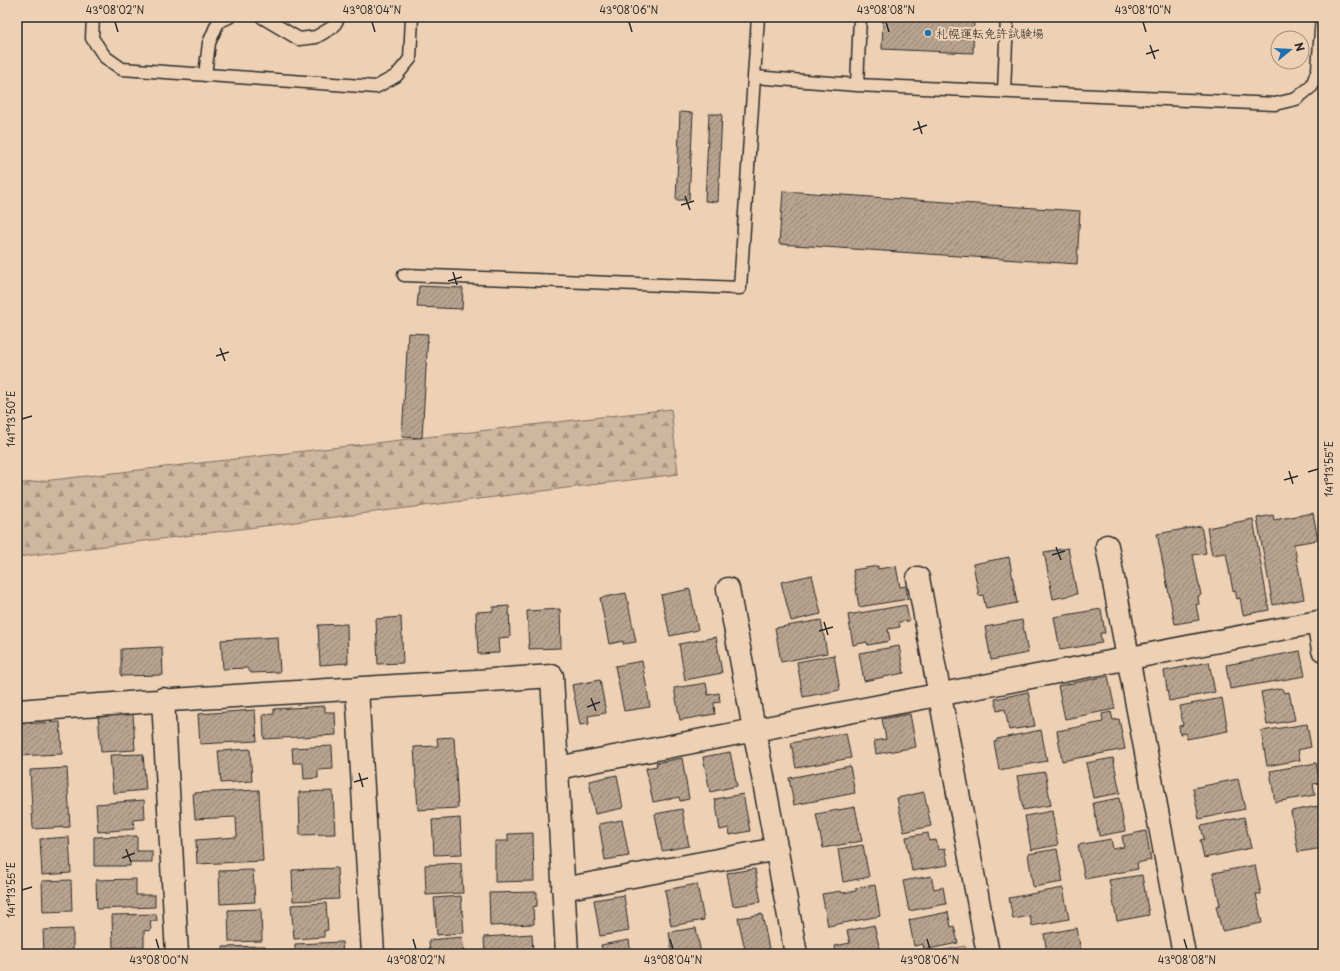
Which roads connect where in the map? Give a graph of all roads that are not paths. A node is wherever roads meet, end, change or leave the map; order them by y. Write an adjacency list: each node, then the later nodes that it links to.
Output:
1 (93, 17): 10 (lane)
2 (229, 17): 10 (lane)
3 (262, 17): 4 (lane)
4 (339, 17)
5 (412, 17): 10 (lane)
6 (758, 17): 11 (lane)
7 (860, 17): 12 (lane)
8 (1007, 17): 13 (lane)
9 (1322, 17): 13 (lane)
10 (205, 75)
11 (755, 77): 12 (lane); 14 (lane)
12 (857, 85): 13 (lane)
13 (1004, 92)
14 (404, 275)
15 (1107, 546): 20 (street)
16 (918, 578): 22 (street)
17 (728, 589): 25 (street)
18 (1320, 622): 19 (street); 20 (street)
19 (1323, 650)
20 (1128, 658): 22 (street); 34 (street)
21 (357, 689): 23 (street); 26 (street); 30 (street)
22 (939, 695): 25 (street); 33 (street)
23 (163, 699): 24 (street); 29 (street)
24 (17, 711)
25 (755, 730): 26 (street); 27 (street)
26 (557, 768): 28 (street)
27 (777, 849): 28 (street); 32 (street)
28 (564, 889): 31 (street)
29 (177, 954)
30 (373, 954)
31 (567, 954)
32 (796, 954)
33 (988, 954)
34 (1184, 954)

